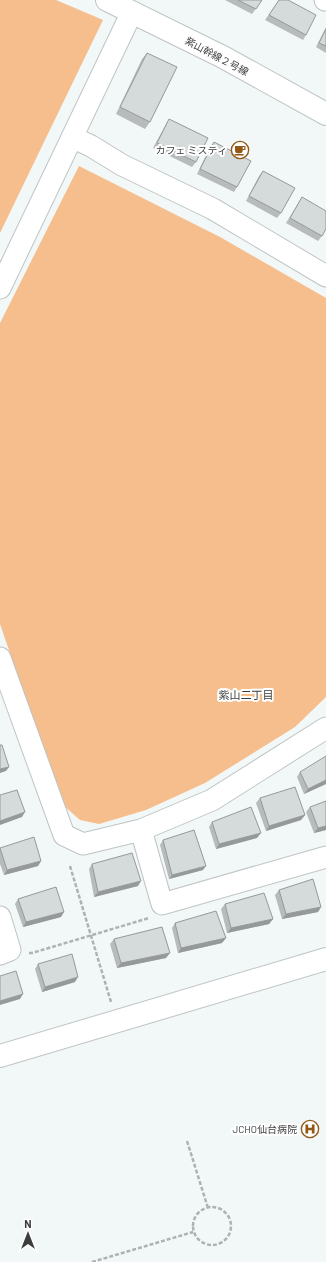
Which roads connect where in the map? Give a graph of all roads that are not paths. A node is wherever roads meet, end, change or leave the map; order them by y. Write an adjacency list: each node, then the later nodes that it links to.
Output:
1 (107, 0): 2 (street, 紫山幹線２号線)
2 (132, 12): 3 (street, 紫山幹線２号線); 4 (street)
3 (326, 114)
4 (72, 137): 5 (street); 6 (street)
5 (326, 276)
6 (0, 288)
7 (0, 658): 9 (street)
8 (326, 728): 9 (street)
9 (141, 830): 10 (street)
10 (326, 857)
11 (0, 917): 12 (street)
12 (5, 952)
13 (326, 959): 14 (street)
14 (0, 1056)

